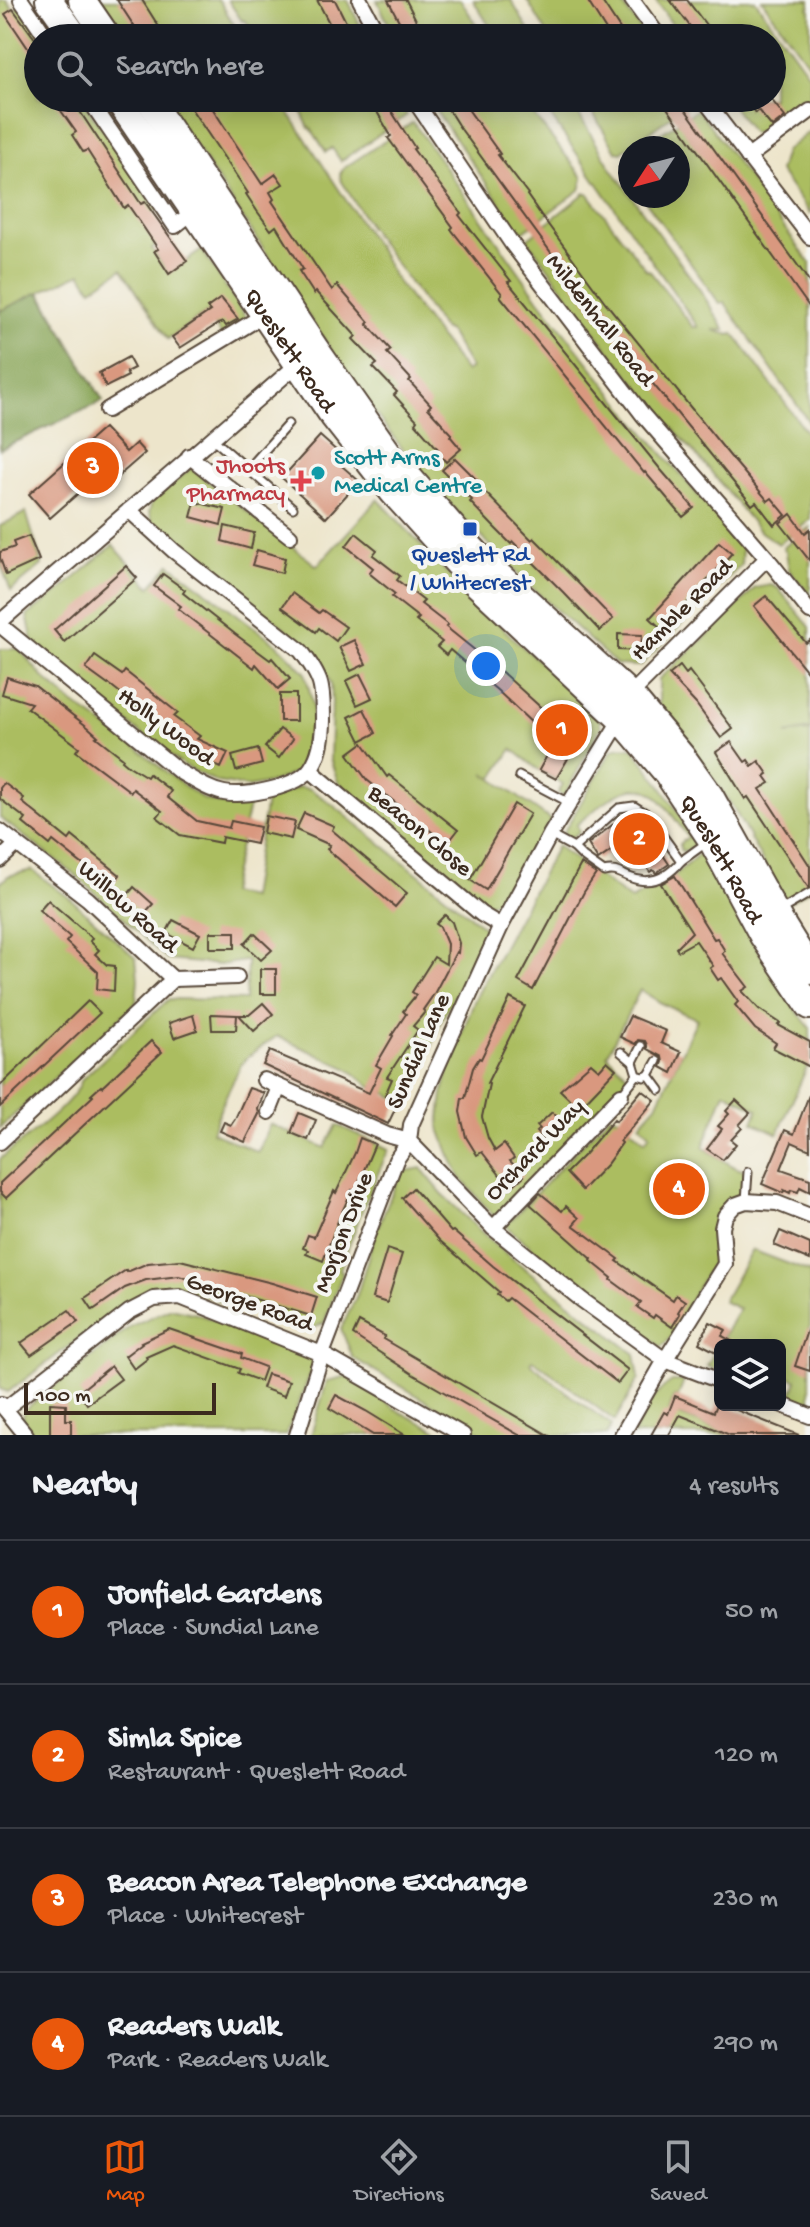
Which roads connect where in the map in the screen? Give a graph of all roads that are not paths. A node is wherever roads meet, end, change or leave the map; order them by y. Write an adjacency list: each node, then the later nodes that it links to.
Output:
1 (49, 0): 7 (highway)
2 (82, 0): 8 (highway)
3 (360, 0): 9 (street)
4 (632, 0): 10 (street)
5 (17, 2): 6 (street)
6 (35, 24)
7 (66, 24)
8 (98, 24)
9 (373, 24)
10 (650, 24)
11 (810, 111): 17 (street)
12 (98, 112): 18 (street)
13 (129, 112): 18 (highway, Queslett Road)
14 (155, 112): 18 (highway, Queslett Road)
15 (422, 112): 30 (street, Mildenhall Road)
16 (714, 112): 17 (street)
17 (748, 157): 19 (street)
18 (205, 205): 20 (highway, Queslett Road); 21 (highway, Queslett Road)
19 (810, 237)
20 (264, 315): 21 (highway, Queslett Road); 22 (street)
21 (307, 357): 24 (street); 33 (highway, Queslett Road)
22 (107, 410)
23 (288, 424): 26 (lane)
24 (211, 437): 25 (street); 26 (lane)
25 (189, 456): 28 (street); 29 (street)
26 (248, 469): 27 (lane)
27 (293, 508)
28 (129, 510): 32 (street); 34 (street)
29 (290, 536)
30 (767, 558): 31 (street, Mildenhall Road); 33 (street, Hamble Road)
31 (810, 612)
32 (0, 624): 34 (street, Holly Wood)
33 (625, 707): 36 (street, Sundial Lane); 39 (highway, Queslett Road); 45 (highway, Queslett Road)
34 (310, 770): 46 (street, Beacon Close)
35 (519, 776): 36 (lane)
36 (570, 803): 38 (street, Sundial Lane)
37 (0, 831): 40 (street, Willow Road)
38 (550, 835): 41 (lane); 46 (street, Sundial Lane)
39 (711, 839): 43 (lane); 50 (highway, Queslett Road)
40 (17, 844): 42 (street); 49 (street, Willow Road)
41 (574, 848): 43 (lane); 43 (lane)
42 (0, 860)
43 (681, 861)
44 (810, 893): 45 (lane)
45 (775, 913): 47 (highway, Queslett Road)
46 (501, 926): 63 (street, Sundial Lane)
47 (810, 970)
48 (237, 977): 49 (street, Willow Road)
49 (173, 979): 64 (street)
50 (810, 1006)
51 (641, 1046): 54 (lane)
52 (621, 1052): 54 (lane)
53 (657, 1061): 56 (lane)
54 (633, 1062): 55 (lane)
55 (637, 1075): 56 (lane); 60 (lane, Orchard Way)
56 (649, 1075): 59 (lane)
57 (264, 1080): 58 (street)
58 (279, 1087): 61 (street); 63 (street)
59 (660, 1090)
60 (616, 1100): 62 (street, Orchard Way); 70 (street, Orchard Way)
61 (269, 1112)
62 (625, 1115)
63 (409, 1141): 70 (street, Sundial Lane); 71 (street, Morjon Drive)
64 (0, 1142)
65 (748, 1172): 66 (lane)
66 (746, 1201): 67 (street); 72 (street)
67 (777, 1203): 68 (street); 69 (street)
68 (810, 1216)
69 (771, 1219)
70 (493, 1228): 72 (street, Sundial Lane)
71 (322, 1354): 74 (street, George Road); 78 (street, Morjon Drive); 79 (street, George Road)
72 (665, 1360): 73 (street, Sundial Lane); 80 (street)
73 (714, 1379)
74 (2, 1405): 77 (street)
75 (786, 1406): 76 (street)
76 (810, 1416)
77 (26, 1435)
78 (297, 1435)
79 (463, 1435)
80 (622, 1435)

